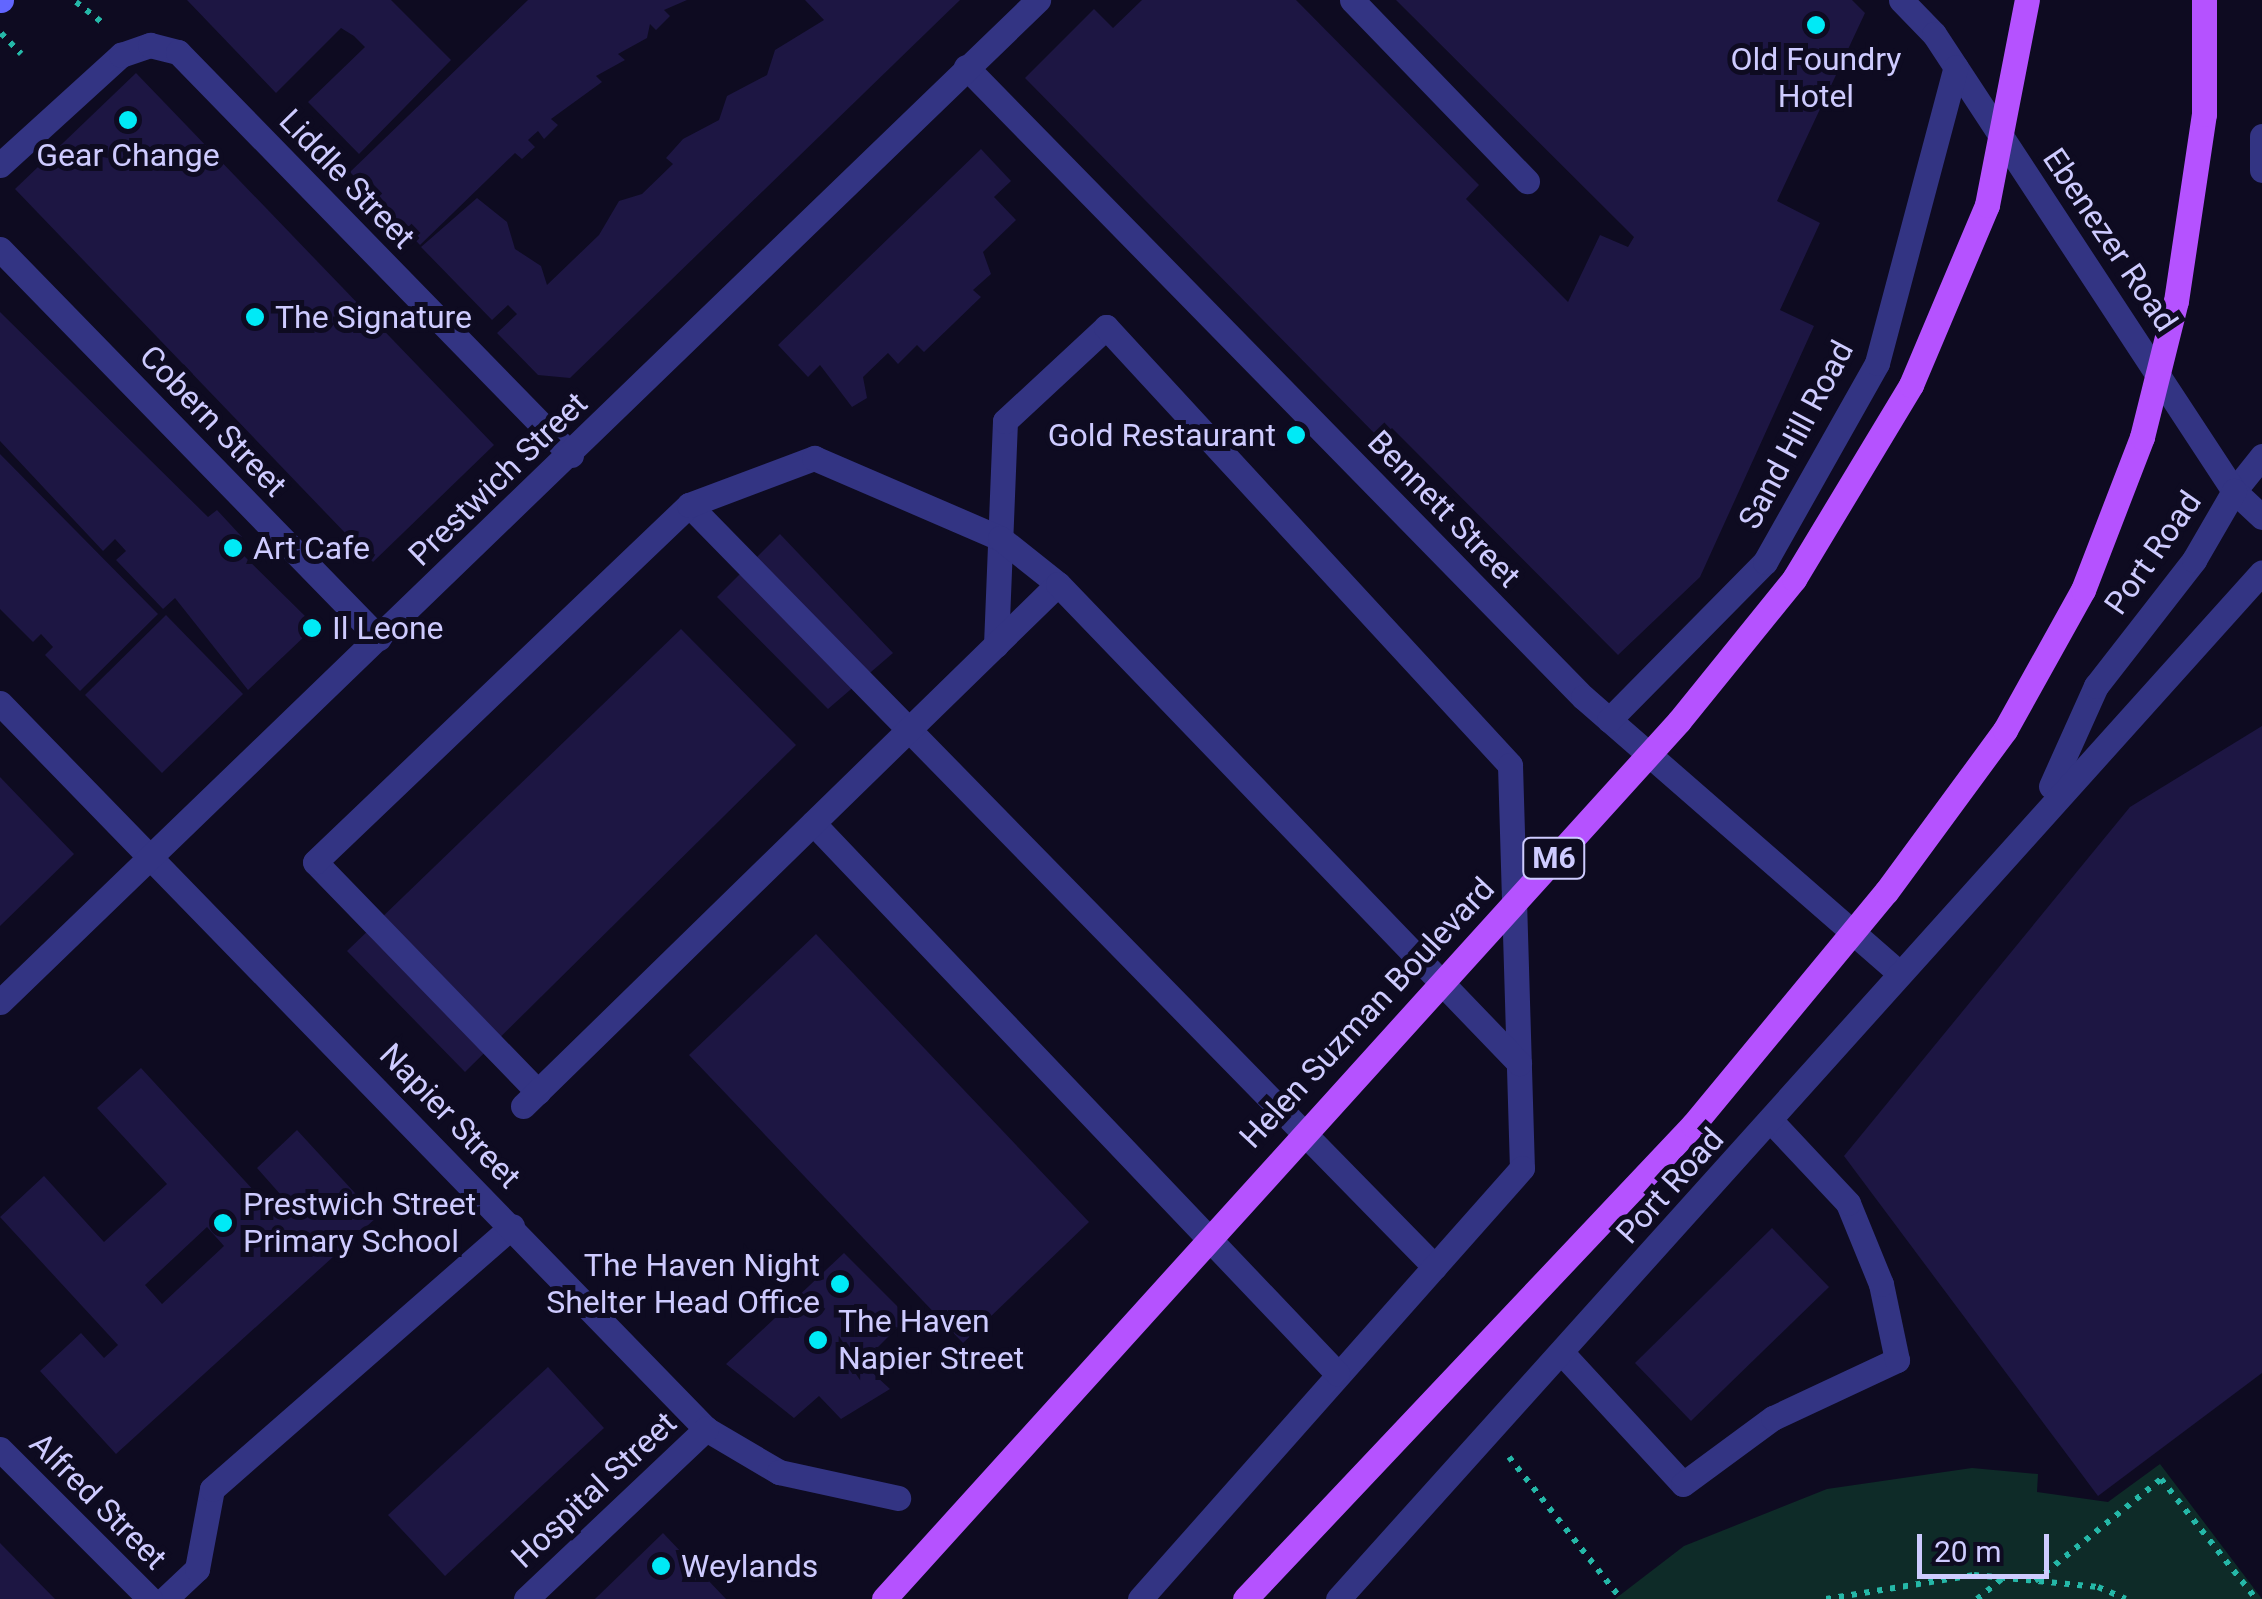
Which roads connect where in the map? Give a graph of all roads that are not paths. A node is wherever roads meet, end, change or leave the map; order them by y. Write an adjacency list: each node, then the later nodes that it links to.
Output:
1 (1038, 0): 7 (street, Prestwich Street)
2 (1352, 0): 11 (street)
3 (1901, 0): 6 (street, Ebenezer Road)
4 (2027, 0): 43 (main road, Helen Suzman Boulevard / M6, bridge)
5 (2204, 0): 45 (main road, bridge)
6 (1956, 66): 15 (street, Ebenezer Road); 24 (street, Sand Hill Road)
7 (966, 68): 13 (street, Prestwich Street); 24 (street, Bennett Street)
8 (2262, 136): 10 (street)
9 (0, 165): 13 (street, Liddle Street)
10 (2262, 170)
11 (1527, 181)
12 (0, 249): 21 (street, Cobern Street)
13 (571, 455): 21 (street, Prestwich Street)
14 (2262, 456): 15 (street, Port Road)
15 (2234, 491): 17 (street, Ebenezer Road); 26 (street, Port Road)
16 (689, 505): 18 (street); 25 (street); 27 (street)
17 (2262, 517)
18 (1000, 538): 20 (street); 22 (street); 31 (street)
19 (2262, 572): 26 (street, Port Road)
20 (1058, 584): 22 (street); 31 (street)
21 (379, 638): 28 (street, Prestwich Street)
22 (996, 644): 25 (street)
23 (0, 703): 28 (street, Napier Street)
24 (1609, 720): 29 (street, Bennett Street)
25 (906, 733): 27 (street); 34 (street)
26 (2040, 809): 29 (street, Port Road)
27 (813, 823): 36 (street)
28 (153, 854): 30 (street, Prestwich Street); 33 (street, Napier Street)
29 (1899, 972): 32 (street, Port Road)
30 (0, 1002)
31 (1520, 1063): 34 (street)
32 (1772, 1122): 35 (street, Port Road); 35 (street)
33 (512, 1226): 37 (street, Napier Street); 41 (street)
34 (1435, 1267): 36 (street)
35 (1562, 1353): 46 (street, Port Road)
36 (1337, 1372): 44 (street)
37 (706, 1429): 39 (street, Napier Street); 42 (street, Hospital Street)
38 (0, 1448): 40 (street, Alfred Street)
39 (898, 1498)
40 (150, 1599)
41 (165, 1599)
42 (526, 1599)
43 (884, 1599)
44 (1140, 1599)
45 (1245, 1599)
46 (1338, 1599)

